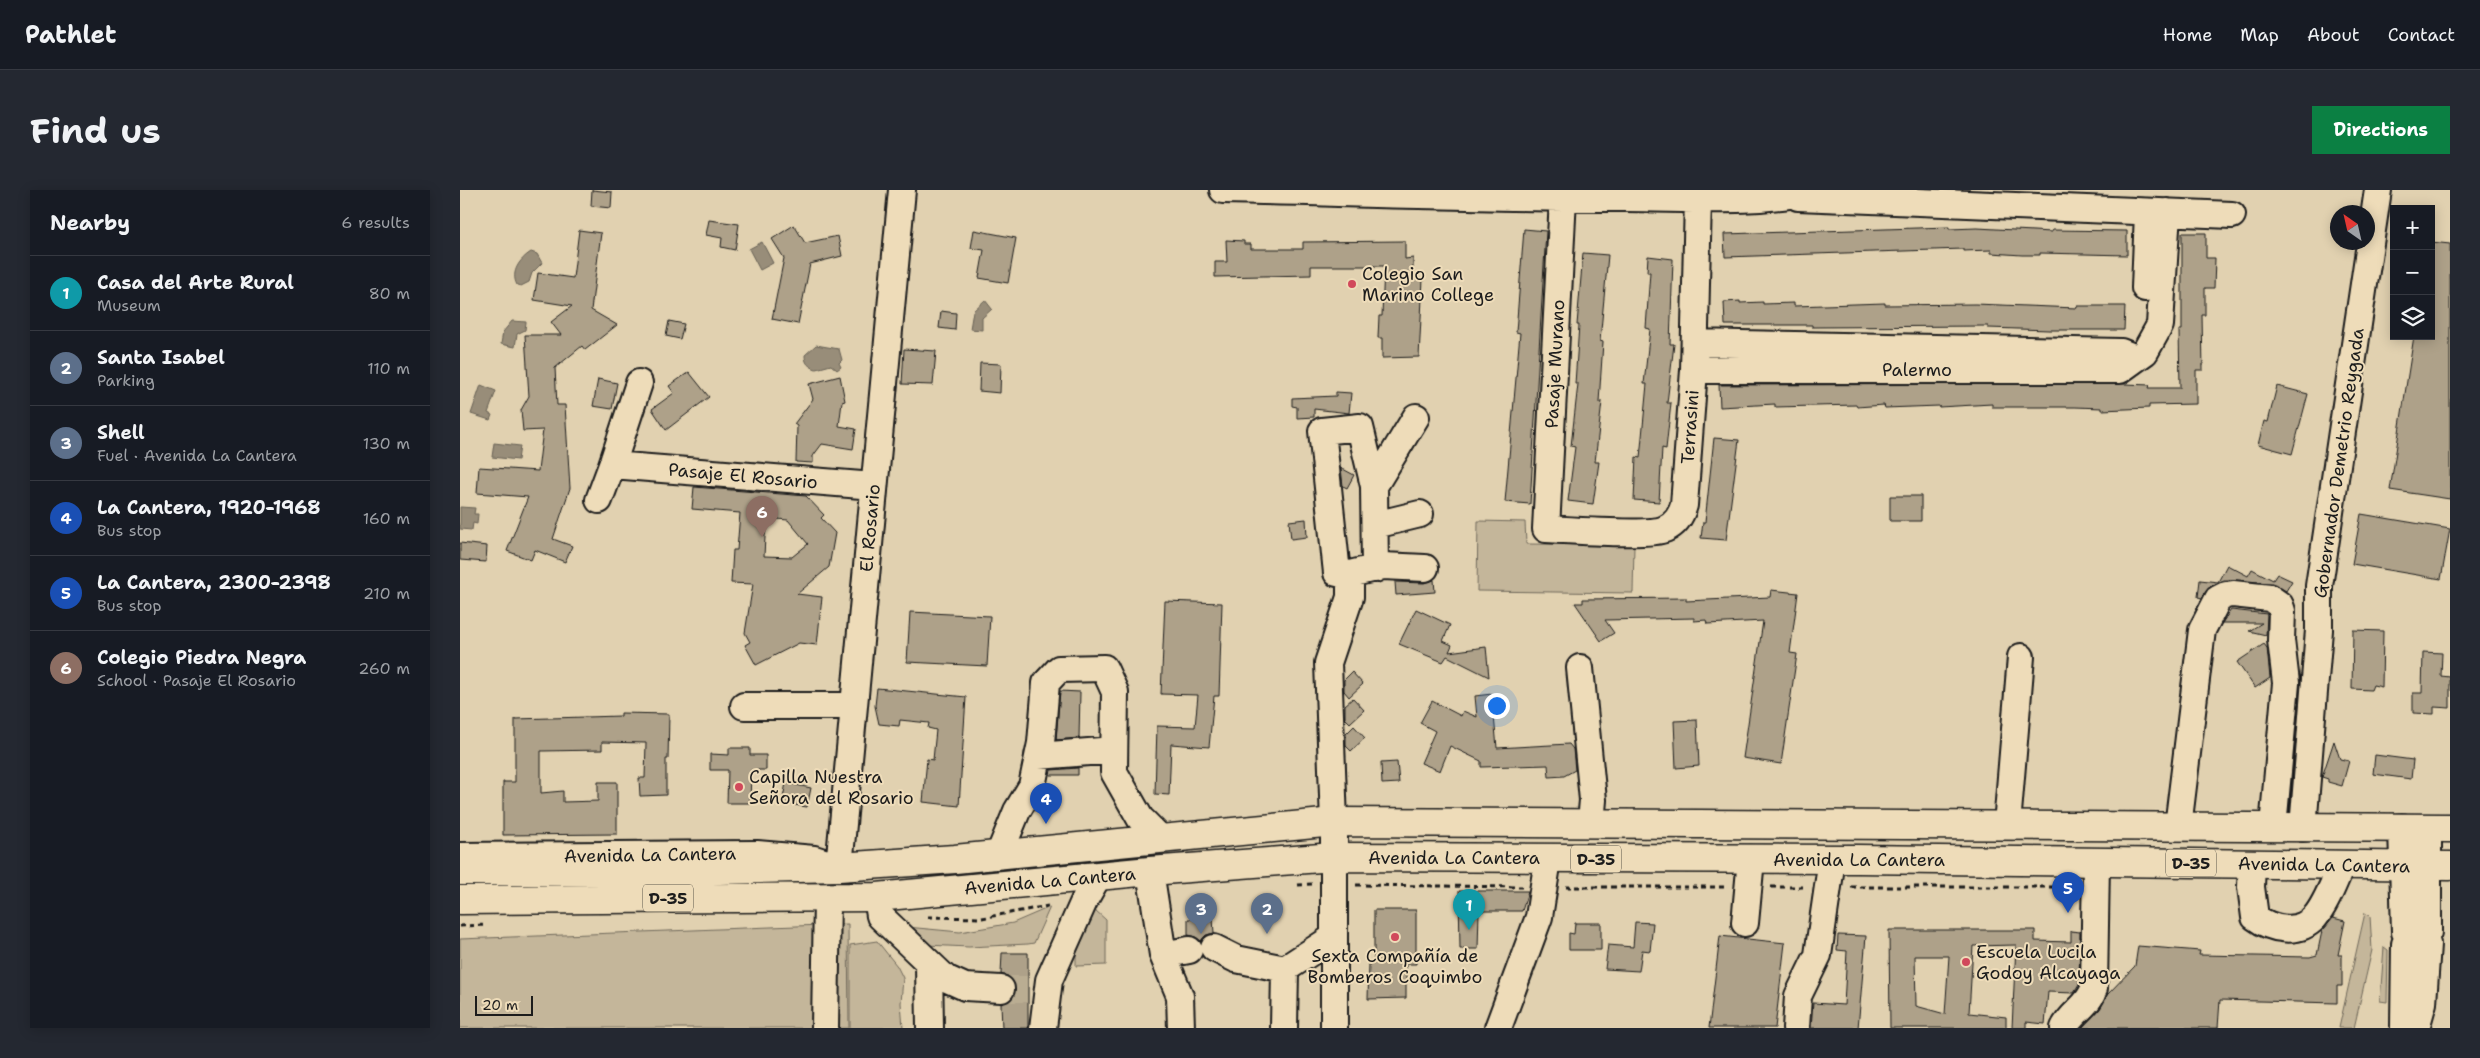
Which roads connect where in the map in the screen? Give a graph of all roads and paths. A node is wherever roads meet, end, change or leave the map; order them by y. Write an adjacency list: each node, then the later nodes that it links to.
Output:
1 (902, 190): 17 (street, El Rosario)
2 (1222, 190): 5 (street)
3 (1817, 190): 7 (street)
4 (2378, 190): 36 (street, Gobernador Demetrio Reygada)
5 (1283, 191): 6 (street)
6 (1570, 195): 8 (street); 22 (street, Pasaje Murano)
7 (1787, 197): 8 (street); 9 (street)
8 (1698, 198): 11 (street, Terrasini)
9 (2157, 212): 10 (street); 12 (street, Palermo)
10 (2232, 214)
11 (1695, 343): 12 (street, Palermo); 13 (street, Terrasini)
12 (2137, 359): 13 (street, Palermo)
13 (1694, 370): 22 (street, Terrasini)
14 (640, 383): 16 (street)
15 (1416, 418): 18 (street)
16 (612, 465): 17 (street, Pasaje El Rosario); 19 (street)
17 (874, 486): 28 (street, El Rosario)
18 (1374, 486): 21 (street); 24 (street)
19 (600, 500)
20 (1420, 514): 21 (street)
21 (1375, 525): 24 (street)
22 (1546, 529)
23 (1426, 568): 24 (street)
24 (1362, 572): 31 (street)
25 (2021, 657): 33 (street)
26 (1580, 668): 32 (street)
27 (744, 706): 28 (street)
28 (854, 706): 47 (street, El Rosario)
29 (1114, 750): 30 (street); 30 (street); 38 (street)
30 (1038, 756): 39 (street)
31 (1334, 822): 32 (highway, Avenida La Cantera / D-35); 38 (highway, Avenida La Cantera / D-35); 48 (street)
32 (1591, 823): 33 (highway, Avenida La Cantera / D-35)
33 (2007, 825): 34 (highway, Avenida La Cantera / D-35)
34 (2178, 826): 35 (highway, Avenida La Cantera / D-35); 35 (street)
35 (2273, 827): 36 (highway, Avenida La Cantera / D-35)
36 (2303, 828): 37 (highway, Avenida La Cantera / D-35)
37 (2427, 828): 46 (street)
38 (1161, 839): 39 (highway, Avenida La Cantera / D-35)
39 (999, 855): 47 (highway, Avenida La Cantera / D-35)
40 (460, 856): 47 (street, Avenida La Cantera)
41 (1548, 859): 42 (highway, Avenida La Cantera / D-35); 48 (highway, Avenida La Cantera / D-35); 53 (street)
42 (1750, 859): 43 (highway, Avenida La Cantera / D-35); 54 (street)
43 (1832, 859): 51 (highway, Avenida La Cantera / D-35); 55 (street)
44 (2252, 864): 45 (highway, Avenida La Cantera / D-35); 45 (street); 51 (highway, Avenida La Cantera / D-35)
45 (2342, 865): 46 (highway, Avenida La Cantera / D-35)
46 (2427, 866): 65 (street)
47 (839, 867): 49 (highway, Avenida La Cantera / D-35); 58 (highway)
48 (1334, 870): 50 (highway, Avenida La Cantera / D-35); 52 (path); 53 (path); 64 (street)
49 (460, 871)
50 (1150, 871): 56 (highway, Avenida La Cantera / D-35); 66 (street)
51 (2096, 874): 55 (path); 78 (street)
52 (1296, 885)
53 (1544, 887): 54 (path); 76 (street)
54 (1748, 887): 55 (path); 61 (street)
55 (1828, 887): 77 (street)
56 (1092, 888): 58 (highway, Avenida La Cantera / D-35); 60 (path); 72 (street)
57 (827, 897): 58 (highway, Avenida La Cantera / D-35); 59 (highway, Avenida La Cantera / D-35); 70 (street)
58 (877, 897): 67 (street)
59 (460, 900)
60 (926, 917)
61 (1745, 923)
62 (490, 925): 63 (path)
63 (460, 926)
64 (1334, 937): 68 (street); 75 (street)
65 (2416, 938): 79 (street); 80 (street)
66 (1163, 955): 68 (street); 73 (street)
67 (929, 963): 69 (street); 71 (street)
68 (1285, 969): 74 (street)
69 (1002, 989)
70 (825, 1028)
71 (930, 1028)
72 (1043, 1028)
73 (1181, 1028)
74 (1284, 1028)
75 (1334, 1028)
76 (1498, 1028)
77 (1796, 1028)
78 (2064, 1028)
79 (2404, 1028)
80 (2416, 1028)

